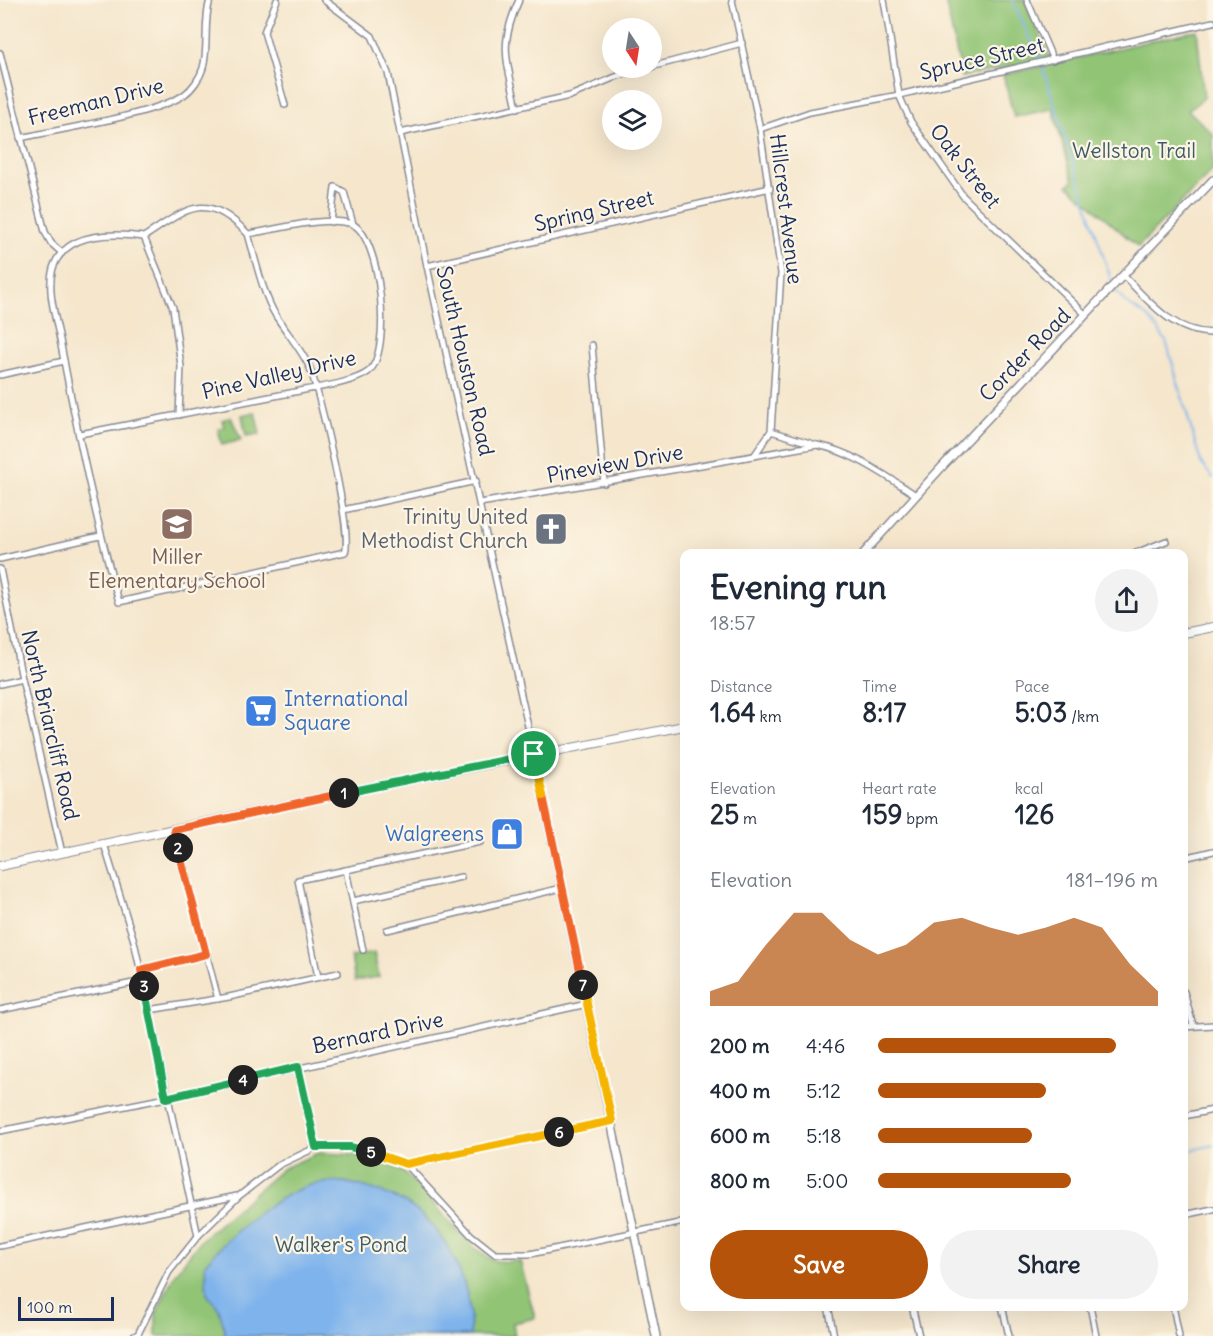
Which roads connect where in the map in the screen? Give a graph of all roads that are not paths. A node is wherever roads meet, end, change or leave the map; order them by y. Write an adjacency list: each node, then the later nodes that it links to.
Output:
1 (210, 0): 19 (street, Freeman Drive)
2 (277, 0): 15 (street)
3 (324, 0): 18 (street, South Houston Road)
4 (519, 0): 16 (street)
5 (732, 0): 9 (street, Hillcrest Avenue)
6 (884, 0): 14 (street, Oak Street)
7 (1028, 0): 11 (street)
8 (1213, 22): 11 (street, Spruce Street)
9 (742, 43): 12 (street); 17 (street, Hillcrest Avenue)
10 (0, 53): 19 (street)
11 (1051, 60): 14 (street, Spruce Street)
12 (662, 64)
13 (613, 78): 16 (street)
14 (899, 95): 17 (street, Spruce Street); 29 (street, Oak Street)
15 (285, 105)
16 (517, 108): 18 (street)
17 (760, 129): 21 (street, Hillcrest Avenue)
18 (400, 133): 27 (street, South Houston Road)
19 (20, 138): 26 (street)
20 (1213, 180): 28 (street, Corder Road)
21 (770, 188): 27 (street, Spring Street); 36 (street, Hillcrest Avenue)
22 (331, 222): 23 (street); 23 (street, Pine Valley Drive); 24 (street)
23 (353, 224): 34 (street, Pine Valley Drive)
24 (248, 234): 25 (street); 34 (street)
25 (144, 237): 26 (street); 35 (street)
26 (62, 253): 32 (street)
27 (427, 266): 40 (street, South Houston Road)
28 (1124, 276): 29 (street, Corder Road); 30 (street)
29 (1086, 315): 42 (street, Corder Road)
30 (1213, 333)
31 (592, 345): 41 (street)
32 (64, 361): 33 (street); 37 (street)
33 (0, 375)
34 (316, 387): 35 (street, Pine Valley Drive); 44 (street)
35 (179, 415): 37 (street, Pine Valley Drive)
36 (771, 430): 38 (street); 39 (street, Hillcrest Avenue)
37 (80, 434): 45 (street)
38 (817, 445): 39 (street, Pineview Drive); 42 (street)
39 (754, 456): 41 (street, Pineview Drive)
40 (476, 481): 43 (street, South Houston Road); 44 (street)
41 (604, 483): 43 (street, Pineview Drive)
42 (916, 495): 47 (street, Corder Road)
43 (480, 503): 56 (street, South Houston Road)
44 (343, 510): 45 (street)
45 (100, 536): 49 (street)
46 (1167, 541): 48 (street)
47 (867, 549)
48 (1146, 549)
49 (0, 560)
50 (0, 569): 53 (street, North Briarcliff Road)
51 (1213, 627): 52 (main road)
52 (1188, 632)
53 (22, 679): 54 (street); 61 (street, North Briarcliff Road)
54 (0, 684)
55 (680, 727): 56 (main road)
56 (534, 754): 57 (main road); 66 (street)
57 (174, 830): 59 (main road); 70 (street)
58 (480, 842): 64 (street)
59 (104, 844): 61 (main road); 71 (street)
60 (1213, 851): 62 (street)
61 (62, 853): 63 (main road)
62 (1188, 857)
63 (0, 866)
64 (346, 870): 67 (street); 73 (street)
65 (461, 877): 67 (street)
66 (562, 888): 68 (street); 76 (street)
67 (353, 901): 69 (street)
68 (387, 930)
69 (363, 950)
70 (206, 954): 71 (street); 75 (street)
71 (141, 970): 74 (street)
72 (338, 973): 73 (street)
73 (318, 977): 75 (street)
74 (142, 981): 78 (street); 79 (street)
75 (218, 999): 79 (street)
76 (587, 1004): 83 (street, Bernard Drive); 87 (street)
77 (1188, 1009): 82 (street)
78 (0, 1010)
79 (149, 1010): 84 (street)
80 (1213, 1025): 82 (street)
81 (1188, 1026): 82 (street)
82 (1192, 1026)
83 (298, 1067): 84 (street, Bernard Drive); 89 (street)
84 (166, 1098): 88 (street, Bernard Drive); 92 (street)
85 (1213, 1110): 86 (street)
86 (1188, 1115)
87 (612, 1121): 90 (street); 96 (street)
88 (0, 1131)
89 (316, 1147): 90 (street); 91 (street)
90 (406, 1164): 96 (street)
91 (239, 1196): 92 (street); 97 (street)
92 (190, 1206): 97 (street); 98 (street)
93 (1213, 1209): 94 (street)
94 (1188, 1214)
95 (680, 1223): 96 (street)
96 (635, 1232): 105 (street)
97 (198, 1236): 104 (street)
98 (0, 1246)
99 (829, 1311): 106 (street)
100 (913, 1311): 107 (street)
101 (1003, 1311): 108 (street)
102 (1091, 1311): 109 (street)
103 (1174, 1311): 110 (street)
104 (134, 1336)
105 (656, 1336)
106 (834, 1336)
107 (919, 1336)
108 (1009, 1336)
109 (1096, 1336)
110 (1179, 1336)

